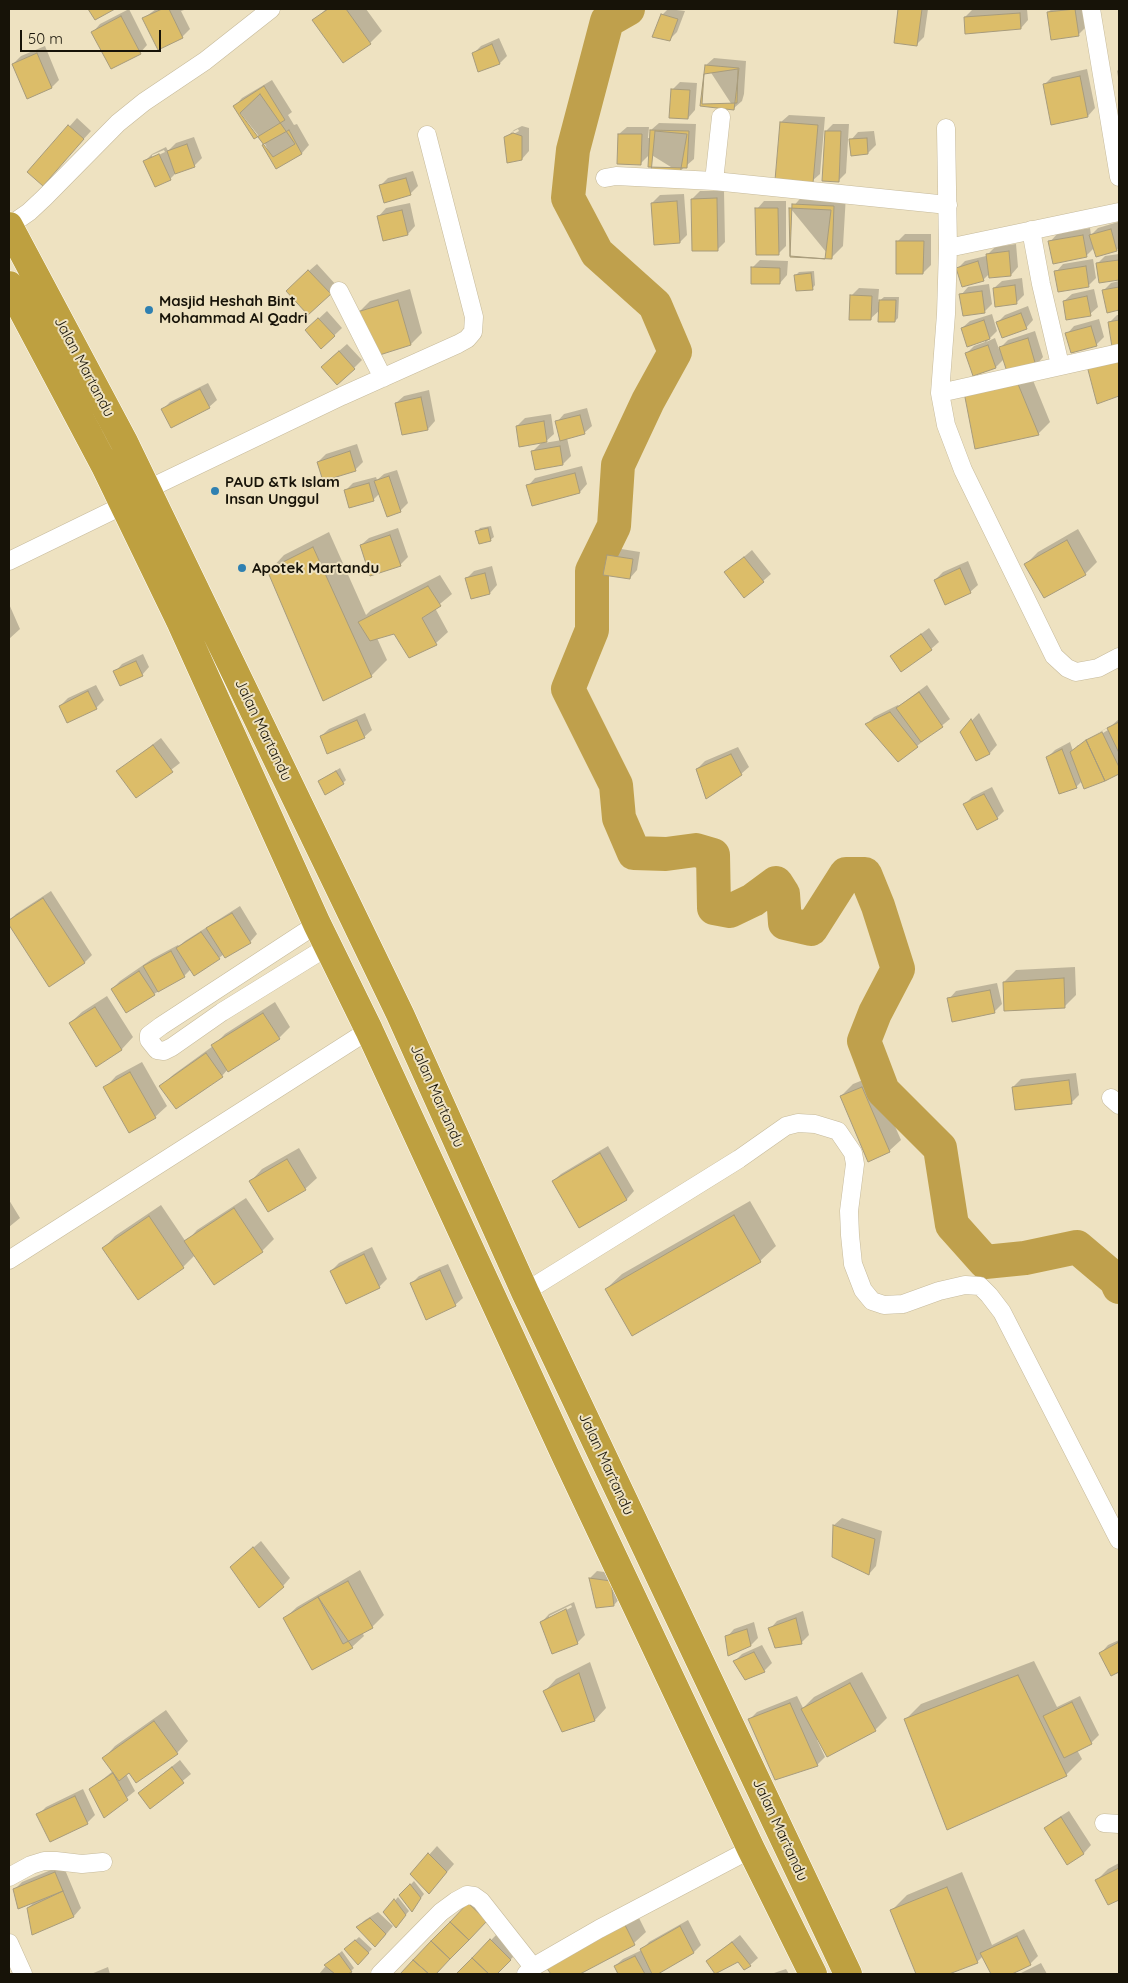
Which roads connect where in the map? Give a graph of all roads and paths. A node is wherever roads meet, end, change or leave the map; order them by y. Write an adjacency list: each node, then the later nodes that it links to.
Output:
1 (271, 9): 11 (street)
2 (1090, 9): 6 (street)
3 (721, 117): 8 (street)
4 (946, 128): 9 (street)
5 (427, 135): 18 (street)
6 (1119, 177)
7 (605, 178): 8 (street)
8 (714, 181): 9 (street)
9 (948, 205): 13 (street)
10 (1119, 212): 12 (street)
11 (9, 226): 20 (highway, Jalan Martandu)
12 (1031, 230): 13 (street); 17 (street)
13 (948, 248): 19 (street)
14 (9, 285): 20 (highway, Jalan Martandu)
15 (338, 292): 18 (street)
16 (1119, 353): 17 (street)
17 (1060, 365): 19 (street)
18 (383, 378): 20 (street)
19 (940, 392): 24 (street)
20 (135, 498): 21 (street); 22 (highway, Jalan Martandu); 23 (highway, Jalan Martandu)
21 (9, 561)
22 (205, 611): 23 (highway); 28 (highway, Jalan Martandu)
23 (181, 623): 25 (highway, Jalan Martandu)
24 (1119, 657)
25 (322, 936): 25 (street); 26 (highway, Jalan Martandu)
26 (369, 1030): 27 (street); 30 (highway, Jalan Martandu)
27 (9, 1260)
28 (525, 1292): 29 (street); 38 (highway, Jalan Martandu)
29 (1119, 1540)
30 (751, 1849): 34 (street); 37 (highway, Jalan Martandu)
31 (103, 1862): 32 (street)
32 (9, 1877)
33 (10, 1950): 35 (street)
34 (529, 1971): 36 (street)
35 (23, 1974)
36 (380, 1974)
37 (812, 1974)
38 (848, 1974)

